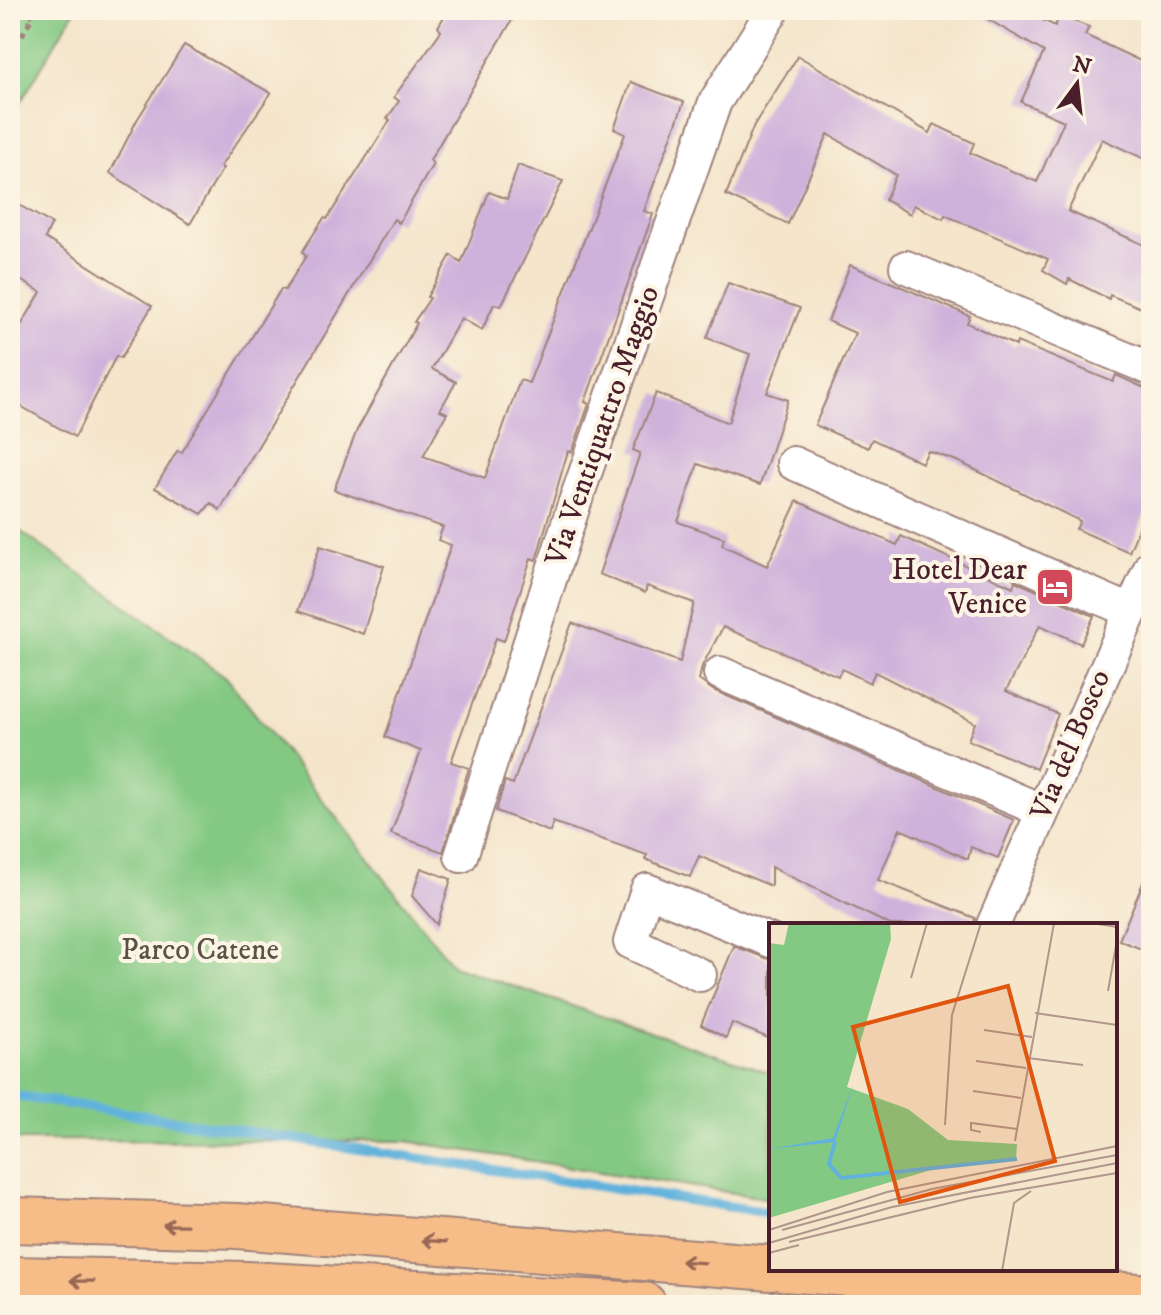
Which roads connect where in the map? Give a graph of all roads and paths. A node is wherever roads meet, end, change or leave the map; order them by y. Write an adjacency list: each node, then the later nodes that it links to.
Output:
1 (20, 10): 3 (path)
2 (773, 10): 12 (street, Via Ventiquattro Maggio)
3 (34, 13): 4 (path)
4 (10, 57)
5 (906, 267): 6 (street)
6 (1151, 369)
7 (793, 463): 9 (street)
8 (1151, 566): 9 (street, Via del Bosco)
9 (1130, 611): 11 (street, Via del Bosco)
10 (720, 673): 11 (street)
11 (1043, 811): 13 (street, Via del Bosco)
12 (461, 856)
13 (994, 923)
14 (769, 940): 15 (street)
15 (700, 975)
16 (10, 1220): 17 (highway, one-way to 16)
17 (769, 1268)
18 (811, 1271): 20 (highway)
19 (10, 1279): 21 (highway, one-way to 19)
20 (1151, 1297)
21 (644, 1305)

